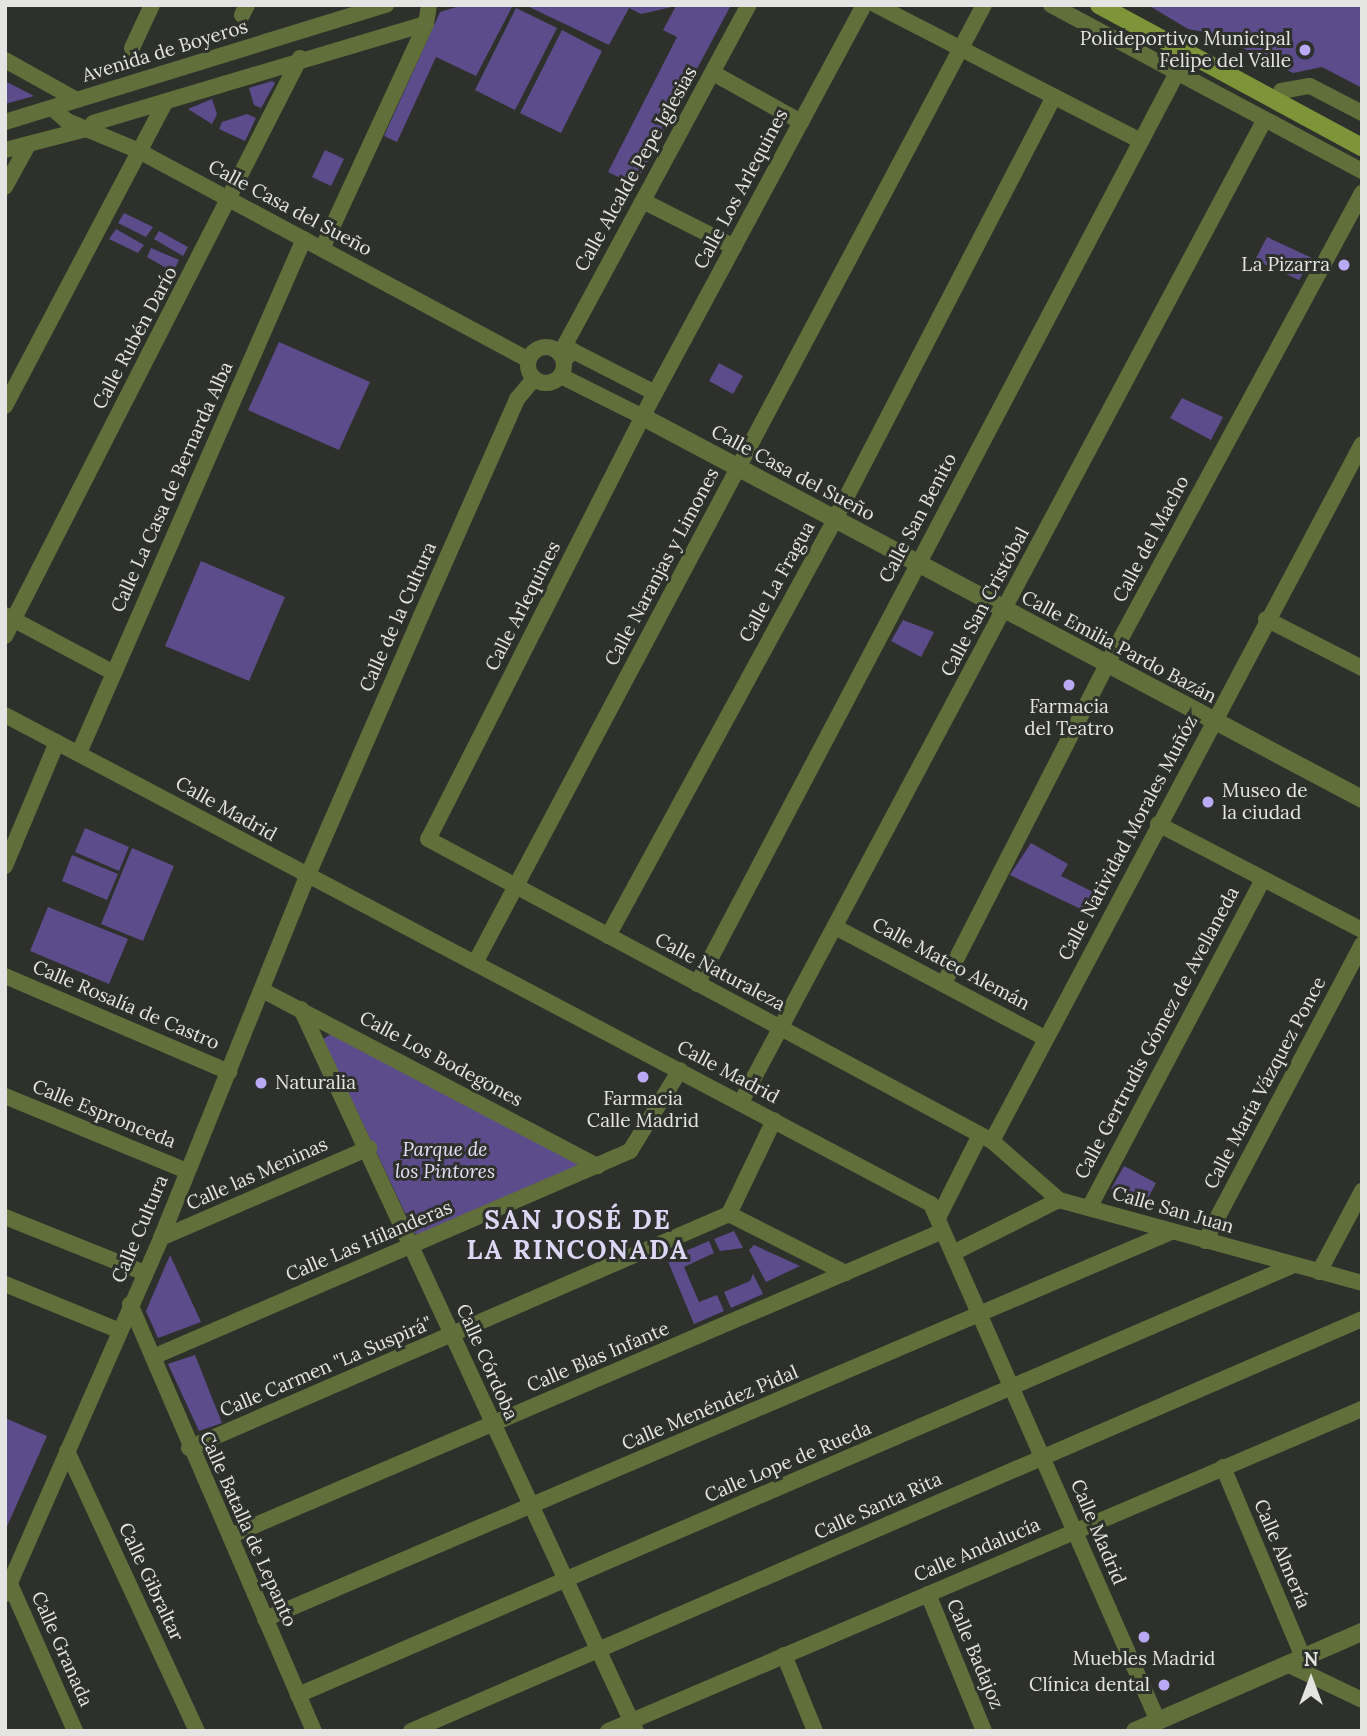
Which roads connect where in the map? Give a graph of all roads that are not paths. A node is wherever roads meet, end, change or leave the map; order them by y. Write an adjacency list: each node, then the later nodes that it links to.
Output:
1 (152, 5): 12 (street)
2 (386, 5): 20 (street, Avenida de Boyeros)
3 (429, 5): 11 (street)
4 (750, 5): 16 (street, Calle Alcalde Pepe Iglesias)
5 (864, 5): 26 (street, Calle Los Arlequines)
6 (876, 5): 13 (street)
7 (984, 5): 13 (street, Calle Naranjas y Limones)
8 (1051, 5): 17 (street)
9 (1099, 5): 31 (main road)
10 (1120, 5): 18 (main road)
11 (426, 24): 14 (street); 41 (street)
12 (132, 48)
13 (961, 52): 19 (street); 49 (street, Calle Naranjas y Limones)
14 (300, 58): 21 (street); 37 (street, Calle Rubén Darío)
15 (5, 60): 20 (street, Avenida de Boyeros)
16 (713, 73): 26 (street); 38 (street, Calle Alcalde Pepe Iglesias)
17 (1177, 73): 24 (street); 29 (street, Calle San Benito)
18 (1281, 91): 23 (street); 28 (main road)
19 (1054, 96): 29 (street); 50 (street, Calle La Fragua)
20 (75, 101): 22 (street, Avenida de Boyeros); 27 (street, Calle Casa del Sueño)
21 (164, 102): 27 (street); 33 (street)
22 (52, 108): 25 (street, Avenida de Boyeros); 27 (street, Calle Casa del Sueño)
23 (1362, 113)
24 (1264, 121): 34 (street); 52 (street, Calle San Cristóbal)
25 (5, 122)
26 (801, 122): 40 (street, Calle Los Arlequines)
27 (94, 129): 30 (street); 33 (street, Calle Casa del Sueño)
28 (1362, 133)
29 (1141, 141): 51 (street, Calle San Benito)
30 (28, 145): 32 (street); 35 (street)
31 (1362, 146)
32 (5, 150)
33 (139, 151): 37 (street, Calle Casa del Sueño); 46 (street)
34 (1362, 171)
35 (5, 187)
36 (1362, 193): 56 (street, Calle del Macho)
37 (230, 200): 39 (street, Calle Casa del Sueño); 53 (street, Calle Rubén Darío)
38 (643, 201): 40 (street); 43 (street, Calle Alcalde Pepe Iglesias)
39 (304, 239): 41 (street, Calle Casa del Sueño); 58 (street, Calle La Casa de Bernarda Alba)
40 (734, 247): 45 (street, Calle Los Arlequines)
41 (323, 249): 42 (street, Calle Casa del Sueño)
42 (528, 360): 43 (street); 44 (street)
43 (562, 363): 44 (street); 45 (street); 47 (street, Calle Casa del Sueño)
44 (534, 379): 67 (street, Calle de la Cultura)
45 (655, 393): 47 (street, Calle Arlequines)
46 (5, 406)
47 (643, 417): 49 (street, Calle Casa del Sueño); 65 (street, Calle Arlequines)
48 (1362, 444): 54 (street, Calle Natividad Morales Muñóz)
49 (739, 470): 50 (street, Calle Casa del Sueño); 69 (street, Calle Naranjas y Limones)
50 (835, 519): 51 (street, Calle Casa del Sueño); 72 (street, Calle La Fragua)
51 (918, 564): 52 (street, Calle Casa del Sueño); 77 (street, Calle San Benito)
52 (1005, 608): 56 (street, Calle Emilia Pardo Bazán); 70 (street, Calle San Cristóbal)
53 (9, 617): 55 (street, Calle Rubén Darío); 58 (street)
54 (1266, 619): 57 (street); 60 (street, Calle Natividad Morales Muñóz)
55 (5, 636)
56 (1107, 664): 60 (street, Calle Emilia Pardo Bazán); 76 (street, Calle del Macho)
57 (1362, 668)
58 (114, 673): 62 (street, Calle La Casa de Bernarda Alba)
59 (5, 715): 61 (street, Calle Madrid)
60 (1214, 722): 63 (street, Calle Emilia Pardo Bazán); 64 (street, Calle Natividad Morales Muñóz)
61 (57, 741): 62 (street, Calle Madrid); 66 (street)
62 (79, 753): 67 (street, Calle Madrid)
63 (1362, 799)
64 (1157, 824): 68 (street); 81 (street, Calle Natividad Morales Muñóz)
65 (428, 839): 69 (street, Calle Naturaleza)
66 (5, 866)
67 (307, 877): 74 (street, Calle Madrid); 78 (street, Calle Cultura)
68 (1263, 879): 71 (street); 93 (street, Calle Gertrudis Gómez de Avellaneda)
69 (515, 886): 72 (street, Calle Naturaleza); 74 (street, Calle Naranjas y Limones)
70 (837, 928): 76 (street, Calle Mateo Alemán); 80 (street, Calle San Cristóbal)
71 (1362, 930)
72 (608, 936): 77 (street, Calle Naturaleza)
73 (1362, 944): 99 (street, Calle María Vázquez Ponce)
74 (475, 964): 82 (street, Calle Madrid)
75 (5, 976): 83 (street, Calle Rosalía de Castro)
76 (944, 983): 81 (street, Calle Mateo Alemán)
77 (696, 984): 80 (street, Calle Naturaleza)
78 (264, 991): 79 (street, Calle Los Bodegones); 83 (street, Calle Cultura)
79 (301, 1009): 88 (street, Calle Córdoba); 89 (street, Calle Los Bodegones)
80 (782, 1029): 85 (street, Calle San Cristóbal); 87 (street, Calle Naturaleza)
81 (1045, 1038): 87 (street, Calle Natividad Morales Muñóz)
82 (680, 1070): 85 (street, Calle Madrid); 89 (street, Calle Las Hilanderas)
83 (229, 1072): 90 (street, Calle Cultura)
84 (5, 1096): 90 (street, Calle Espronceda)
85 (741, 1102): 86 (street, Calle Madrid)
86 (774, 1120): 94 (street); 96 (street, Calle Madrid)
87 (986, 1138): 92 (street, Calle San Juan); 96 (street, Calle Natividad Morales Muñóz)
88 (369, 1148): 98 (street, Calle las Meninas); 100 (street, Calle Córdoba)
89 (598, 1166): 100 (street, Calle Las Hilanderas)
90 (187, 1171): 98 (street, Calle Cultura)
91 (1362, 1191): 103 (street)
92 (1059, 1200): 93 (street, Calle San Juan); 101 (street)
93 (1089, 1208): 97 (street, Calle San Juan)
94 (729, 1214): 105 (street); 112 (street, Calle Carmen "La Suspirá")
95 (5, 1217): 104 (street)
96 (940, 1225): 101 (street, Calle Madrid); 105 (street, Calle Blas Infante)
97 (1171, 1232): 99 (street, Calle San Juan); 109 (street, Calle Menéndez Pidal)
98 (161, 1238): 104 (street, Calle Cultura)
99 (1205, 1241): 102 (street, Calle San Juan)
100 (412, 1245): 112 (street, Calle Córdoba); 113 (street, Calle Las Hilanderas)
101 (953, 1253): 109 (street, Calle Madrid)
102 (1294, 1265): 103 (street, Calle San Juan); 114 (street, Calle Lope de Rueda)
103 (1319, 1272): 106 (street, Calle San Juan)
104 (145, 1273): 108 (street, Calle Cultura)
105 (846, 1273): 116 (street, Calle Blas Infante)
106 (1362, 1283)
107 (5, 1284): 111 (street)
108 (130, 1304): 111 (street, Calle Cultura); 113 (street, Calle Batalla de Lepanto)
109 (983, 1316): 114 (street, Calle Madrid); 121 (street, Calle Menéndez Pidal)
110 (1362, 1319): 119 (street, Calle Santa Rita)
111 (118, 1330): 118 (street, Calle Cultura)
112 (452, 1336): 116 (street, Calle Córdoba); 117 (street, Calle Carmen "La Suspirá")
113 (153, 1357): 117 (street, Calle Batalla de Lepanto)
114 (1013, 1389): 119 (street, Calle Madrid); 124 (street, Calle Lope de Rueda)
115 (1362, 1409): 120 (street, Calle Andalucía)
116 (493, 1425): 121 (street, Calle Córdoba); 123 (street, Calle Blas Infante)
117 (189, 1448): 123 (street, Calle Batalla de Lepanto)
118 (67, 1451): 125 (street, Calle Cultura); 137 (street, Calle Gibraltar)
119 (1042, 1457): 122 (street, Calle Madrid); 129 (street, Calle Santa Rita)
120 (1223, 1467): 122 (street, Calle Andalucía); 131 (street, Calle Almería)
121 (530, 1508): 124 (street, Calle Córdoba); 127 (street, Calle Menéndez Pidal)
122 (1074, 1532): 126 (street, Calle Andalucía); 134 (street, Calle Madrid)
123 (230, 1536): 127 (street, Calle Batalla de Lepanto)
124 (564, 1581): 129 (street, Calle Córdoba); 132 (street, Calle Lope de Rueda)
125 (7, 1591): 136 (street, Calle Granada)
126 (928, 1594): 130 (street, Calle Andalucía); 142 (street, Calle Badajoz)
127 (265, 1619): 132 (street, Calle Batalla de Lepanto)
128 (1362, 1632): 131 (street)
129 (597, 1652): 135 (street, Calle Córdoba); 139 (street, Calle Santa Rita)
130 (784, 1655): 135 (street, Calle Andalucía); 141 (street)
131 (1295, 1661): 133 (street); 134 (street)
132 (298, 1695): 138 (street, Calle Batalla de Lepanto)
133 (1362, 1700)
134 (1158, 1721): 143 (street)
135 (634, 1726): 140 (street, Calle Andalucía)
136 (75, 1731)
137 (197, 1731)
138 (314, 1731)
139 (411, 1731)
140 (608, 1731)
141 (816, 1731)
142 (984, 1731)
143 (1135, 1731)

